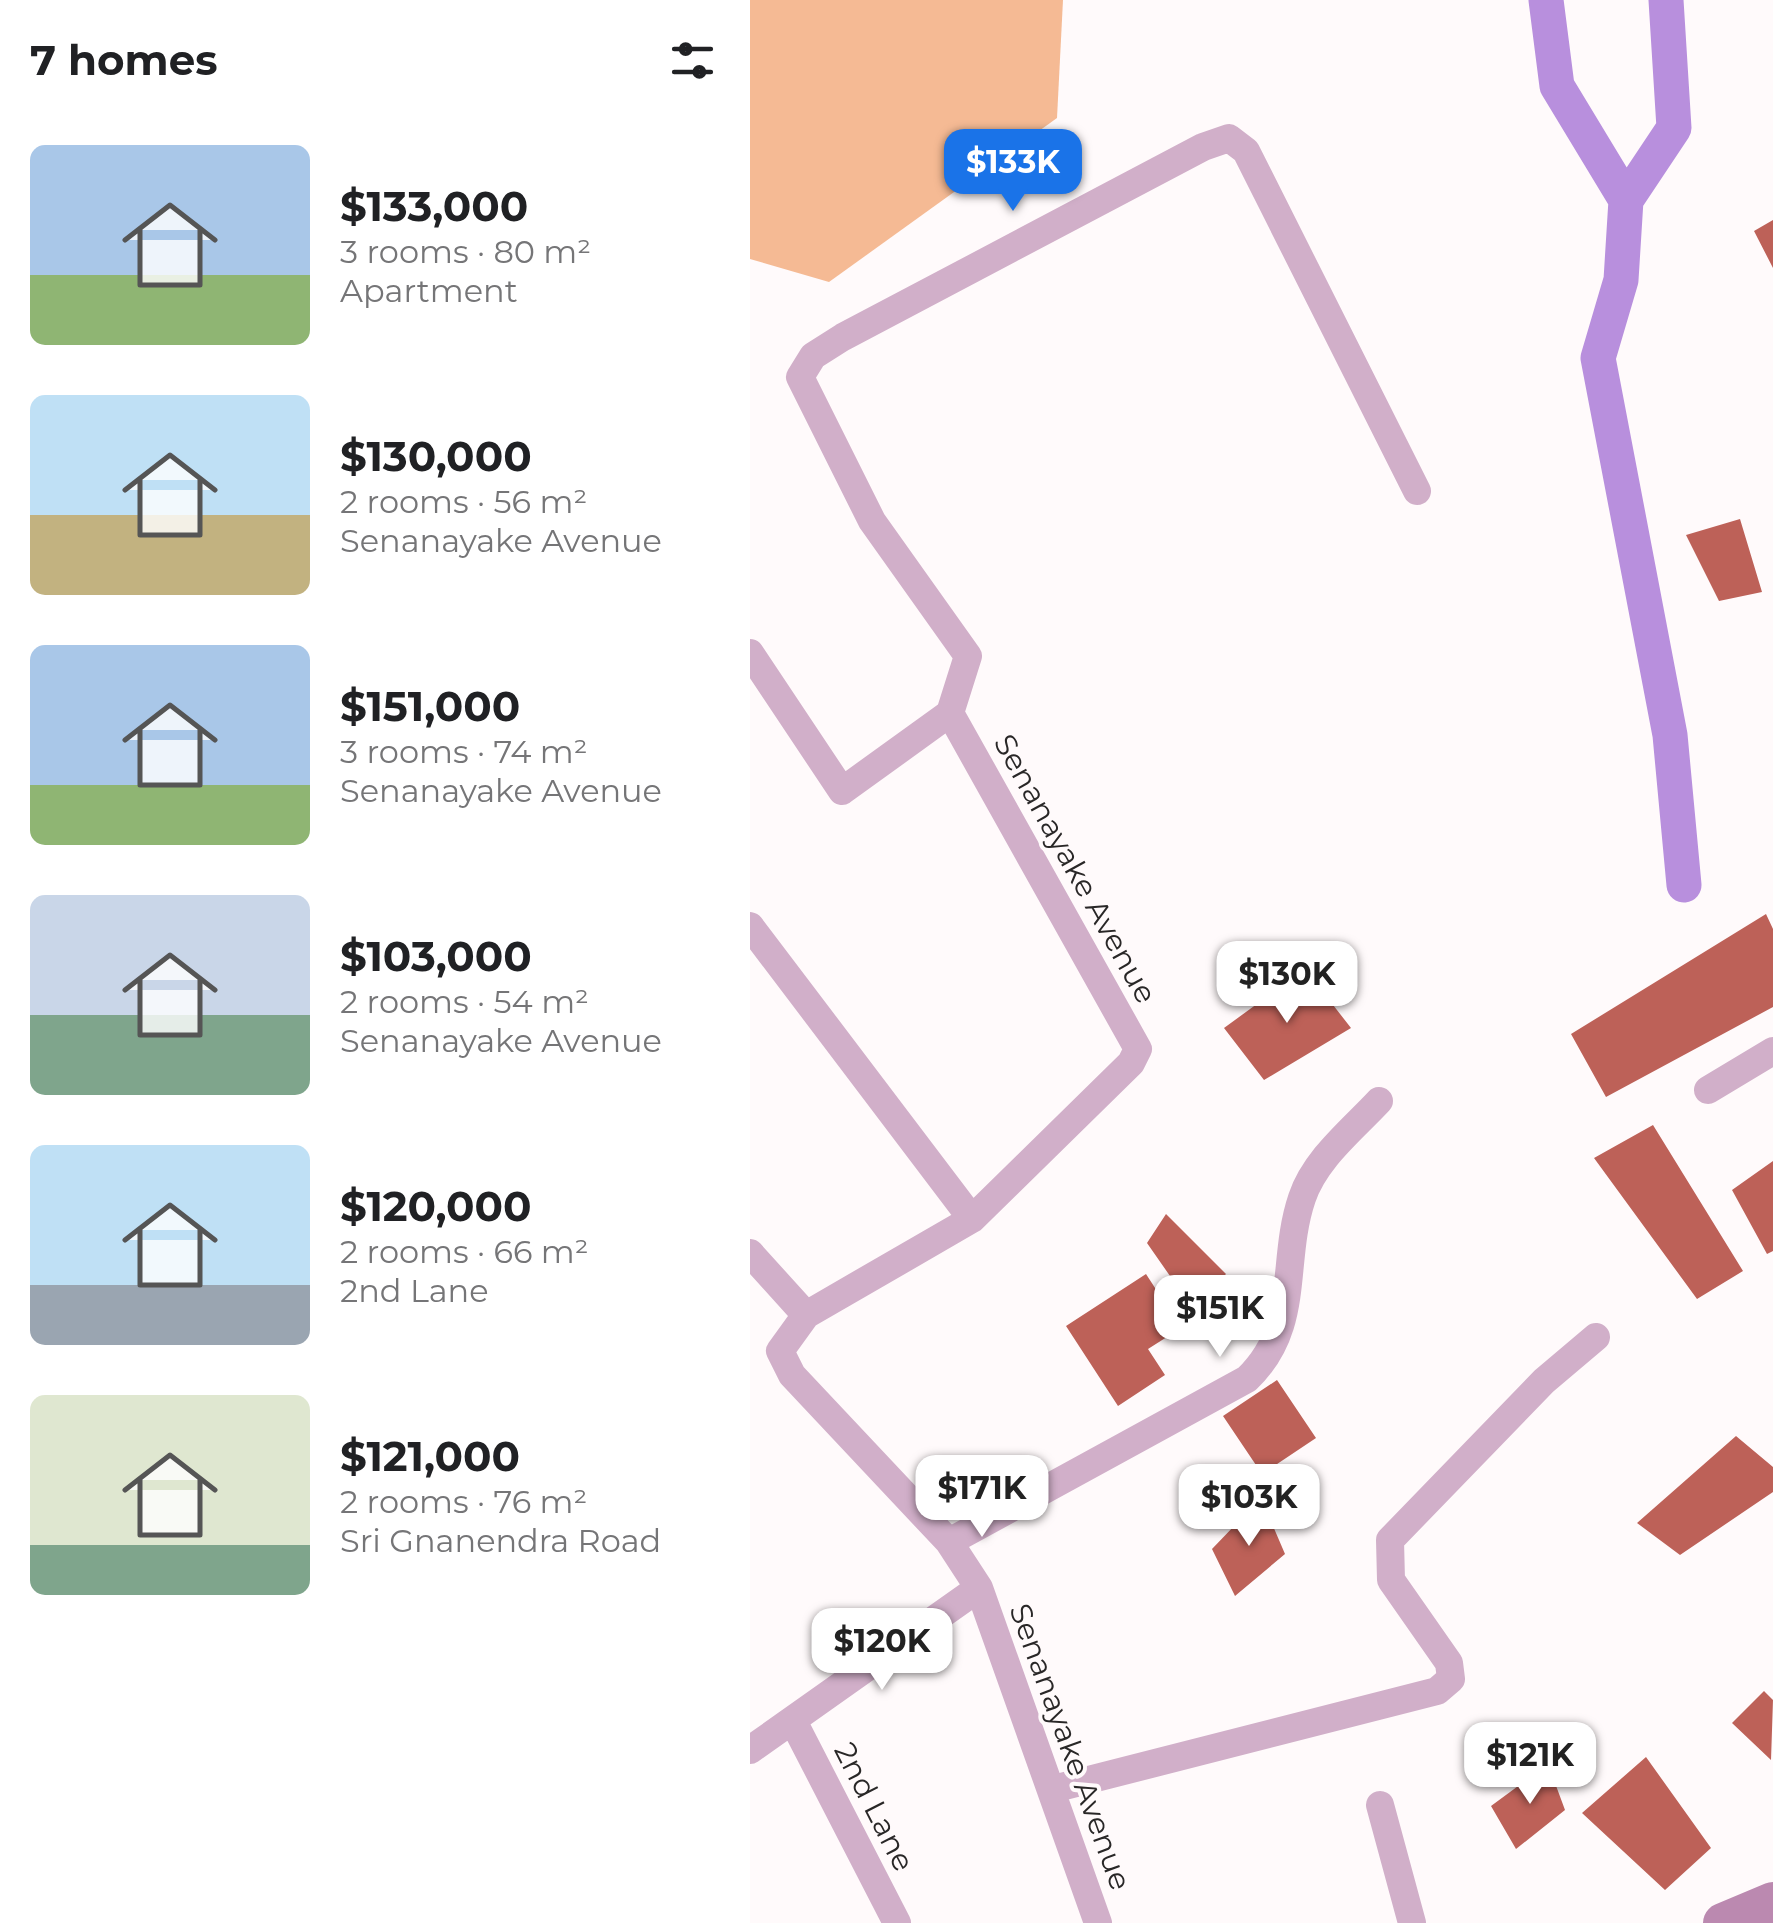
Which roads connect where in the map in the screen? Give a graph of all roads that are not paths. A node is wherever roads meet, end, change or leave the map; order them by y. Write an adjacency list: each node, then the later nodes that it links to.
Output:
1 (1417, 491): 3 (street)
2 (750, 653): 3 (street)
3 (950, 713): 8 (street, Senanayake Avenue)
4 (750, 926): 8 (street)
5 (1773, 1051): 6 (street)
6 (1708, 1090)
7 (1379, 1101): 12 (street)
8 (972, 1219): 10 (street, Senanayake Avenue)
9 (750, 1253): 10 (street)
10 (806, 1314): 12 (street, Senanayake Avenue)
11 (1596, 1337): 16 (street)
12 (949, 1542): 13 (street, Senanayake Avenue)
13 (979, 1588): 14 (street); 16 (street, Senanayake Avenue)
14 (793, 1721): 15 (street); 19 (street, 2nd Lane)
15 (753, 1742)
16 (1053, 1789): 20 (street, Senanayake Avenue)
17 (1380, 1805): 21 (street)
18 (1773, 1902): 22 (street)
19 (897, 1923)
20 (1098, 1923)
21 (1412, 1923)
22 (1723, 1923)

